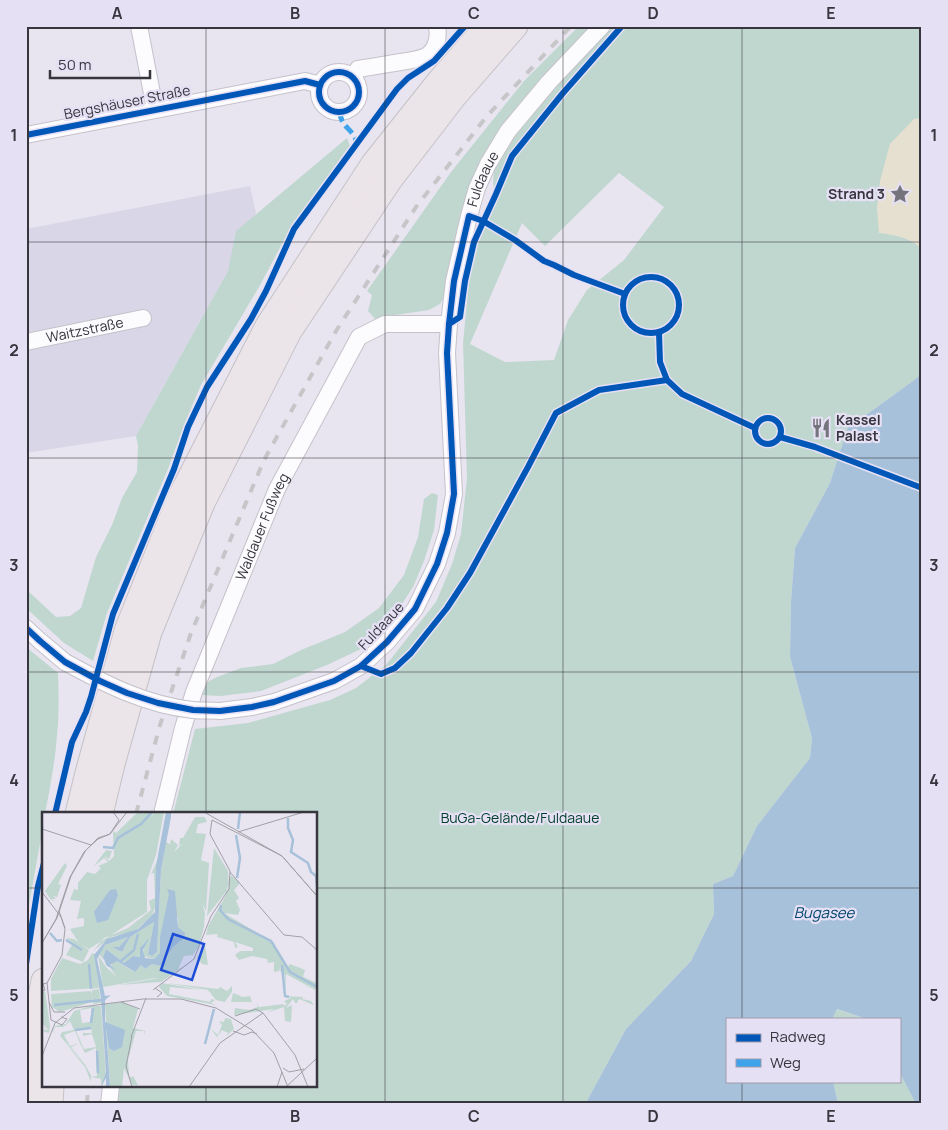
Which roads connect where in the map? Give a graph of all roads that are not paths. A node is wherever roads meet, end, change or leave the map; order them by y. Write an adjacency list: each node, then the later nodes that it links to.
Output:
1 (139, 26): 8 (street)
2 (437, 26): 6 (street)
3 (488, 26): 14 (main road)
4 (515, 26): 15 (main road)
5 (602, 26): 11 (street, Fuldaaue)
6 (354, 77): 7 (street); 7 (street)
7 (320, 85): 8 (street, Bergshäuser Straße)
8 (155, 109): 9 (street, Bergshäuser Straße)
9 (26, 135)
10 (143, 318): 12 (street, Waitzstraße)
11 (449, 324): 13 (street, Fuldaaue, bridge); 16 (street, Waldauer Fußweg)
12 (26, 342)
13 (26, 628)
14 (78, 812)
15 (100, 812)
16 (162, 812)
17 (42, 991): 20 (main road)
18 (51, 1088): 21 (main road)
19 (111, 1088): 22 (street)
20 (28, 1104)
21 (50, 1104)
22 (110, 1104)

